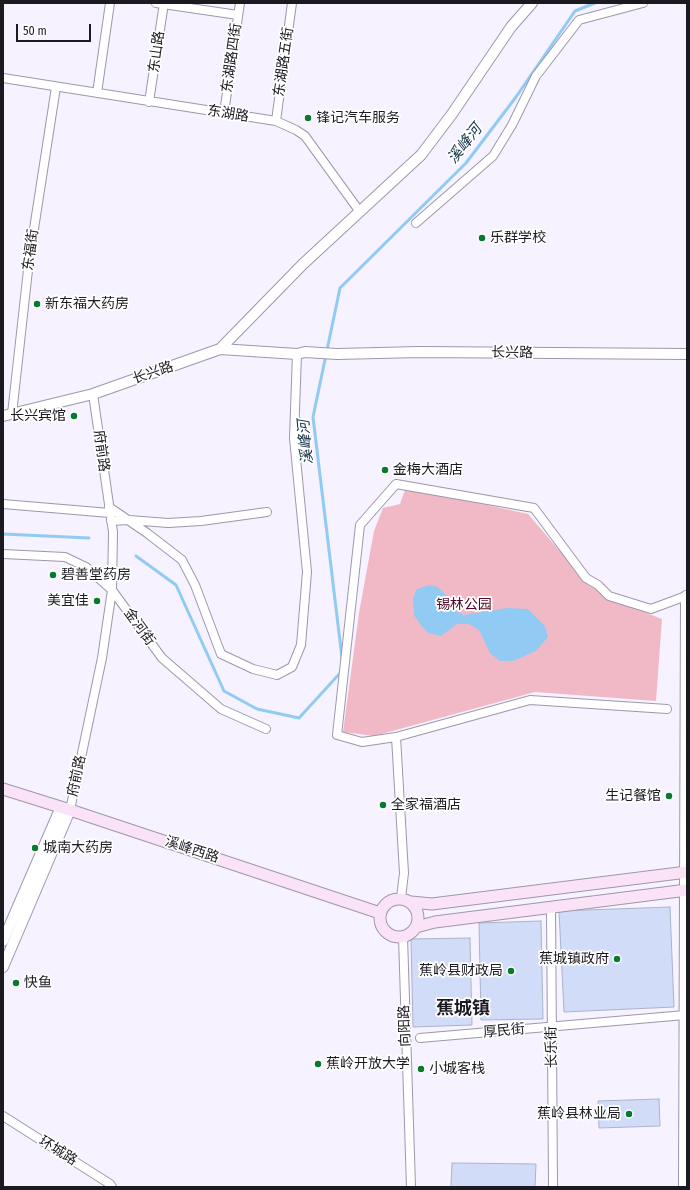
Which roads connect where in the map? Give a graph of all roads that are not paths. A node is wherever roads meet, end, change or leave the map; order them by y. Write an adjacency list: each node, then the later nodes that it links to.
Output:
1 (110, 3): 10 (street)
2 (161, 3): 7 (street); 11 (street, 东山路)
3 (240, 3): 7 (street, 东湖路四街)
4 (292, 3): 13 (street, 东湖路五街)
5 (532, 3): 14 (street)
6 (643, 3): 15 (street)
7 (238, 15): 12 (street, 东湖路四街)
8 (3, 78): 9 (street, 东湖路)
9 (56, 87): 10 (street, 东湖路); 20 (street, 东福街)
10 (97, 94): 11 (street, 东湖路)
11 (150, 102): 12 (street, 东湖路)
12 (224, 113): 13 (street, 东湖路)
13 (276, 122): 14 (street, 东湖路)
14 (360, 212): 16 (street)
15 (416, 223)
16 (220, 349): 17 (street, 长兴路); 19 (street, 长兴路)
17 (301, 353): 18 (street, 长兴路); 24 (street)
18 (687, 354)
19 (93, 394): 20 (street, 长兴路); 23 (street, 府前路)
20 (7, 415)
21 (3, 504): 23 (street)
22 (267, 512): 24 (street)
23 (110, 514): 24 (street); 24 (street); 26 (street, 府前路)
24 (129, 520)
25 (3, 554): 26 (street, 金河街)
26 (112, 590): 29 (street, 金河街); 32 (street, 府前路)
27 (686, 596): 30 (street); 42 (street)
28 (667, 709): 30 (street)
29 (266, 729)
30 (396, 737): 35 (street)
31 (3, 789): 32 (main road, 溪峰西路)
32 (66, 808): 37 (main road, 溪峰西路); 40 (street, 府前路); 41 (street, 府前路)
33 (687, 872): 35 (main road)
34 (687, 890): 36 (main road)
35 (406, 900): 37 (main road); 38 (main road)
36 (551, 907): 38 (main road); 43 (street, 长乐街)
37 (380, 913): 39 (main road)
38 (416, 927): 39 (main road)
39 (403, 937): 47 (street, 向阳路)
40 (3, 941)
41 (3, 967)
42 (685, 1015): 43 (street, 厚民街); 49 (street)
43 (552, 1027): 44 (street, 厚民街); 48 (street, 长乐街)
44 (420, 1038)
45 (3, 1116): 46 (street, 环城路)
46 (112, 1187)
47 (411, 1187)
48 (553, 1187)
49 (684, 1187)

